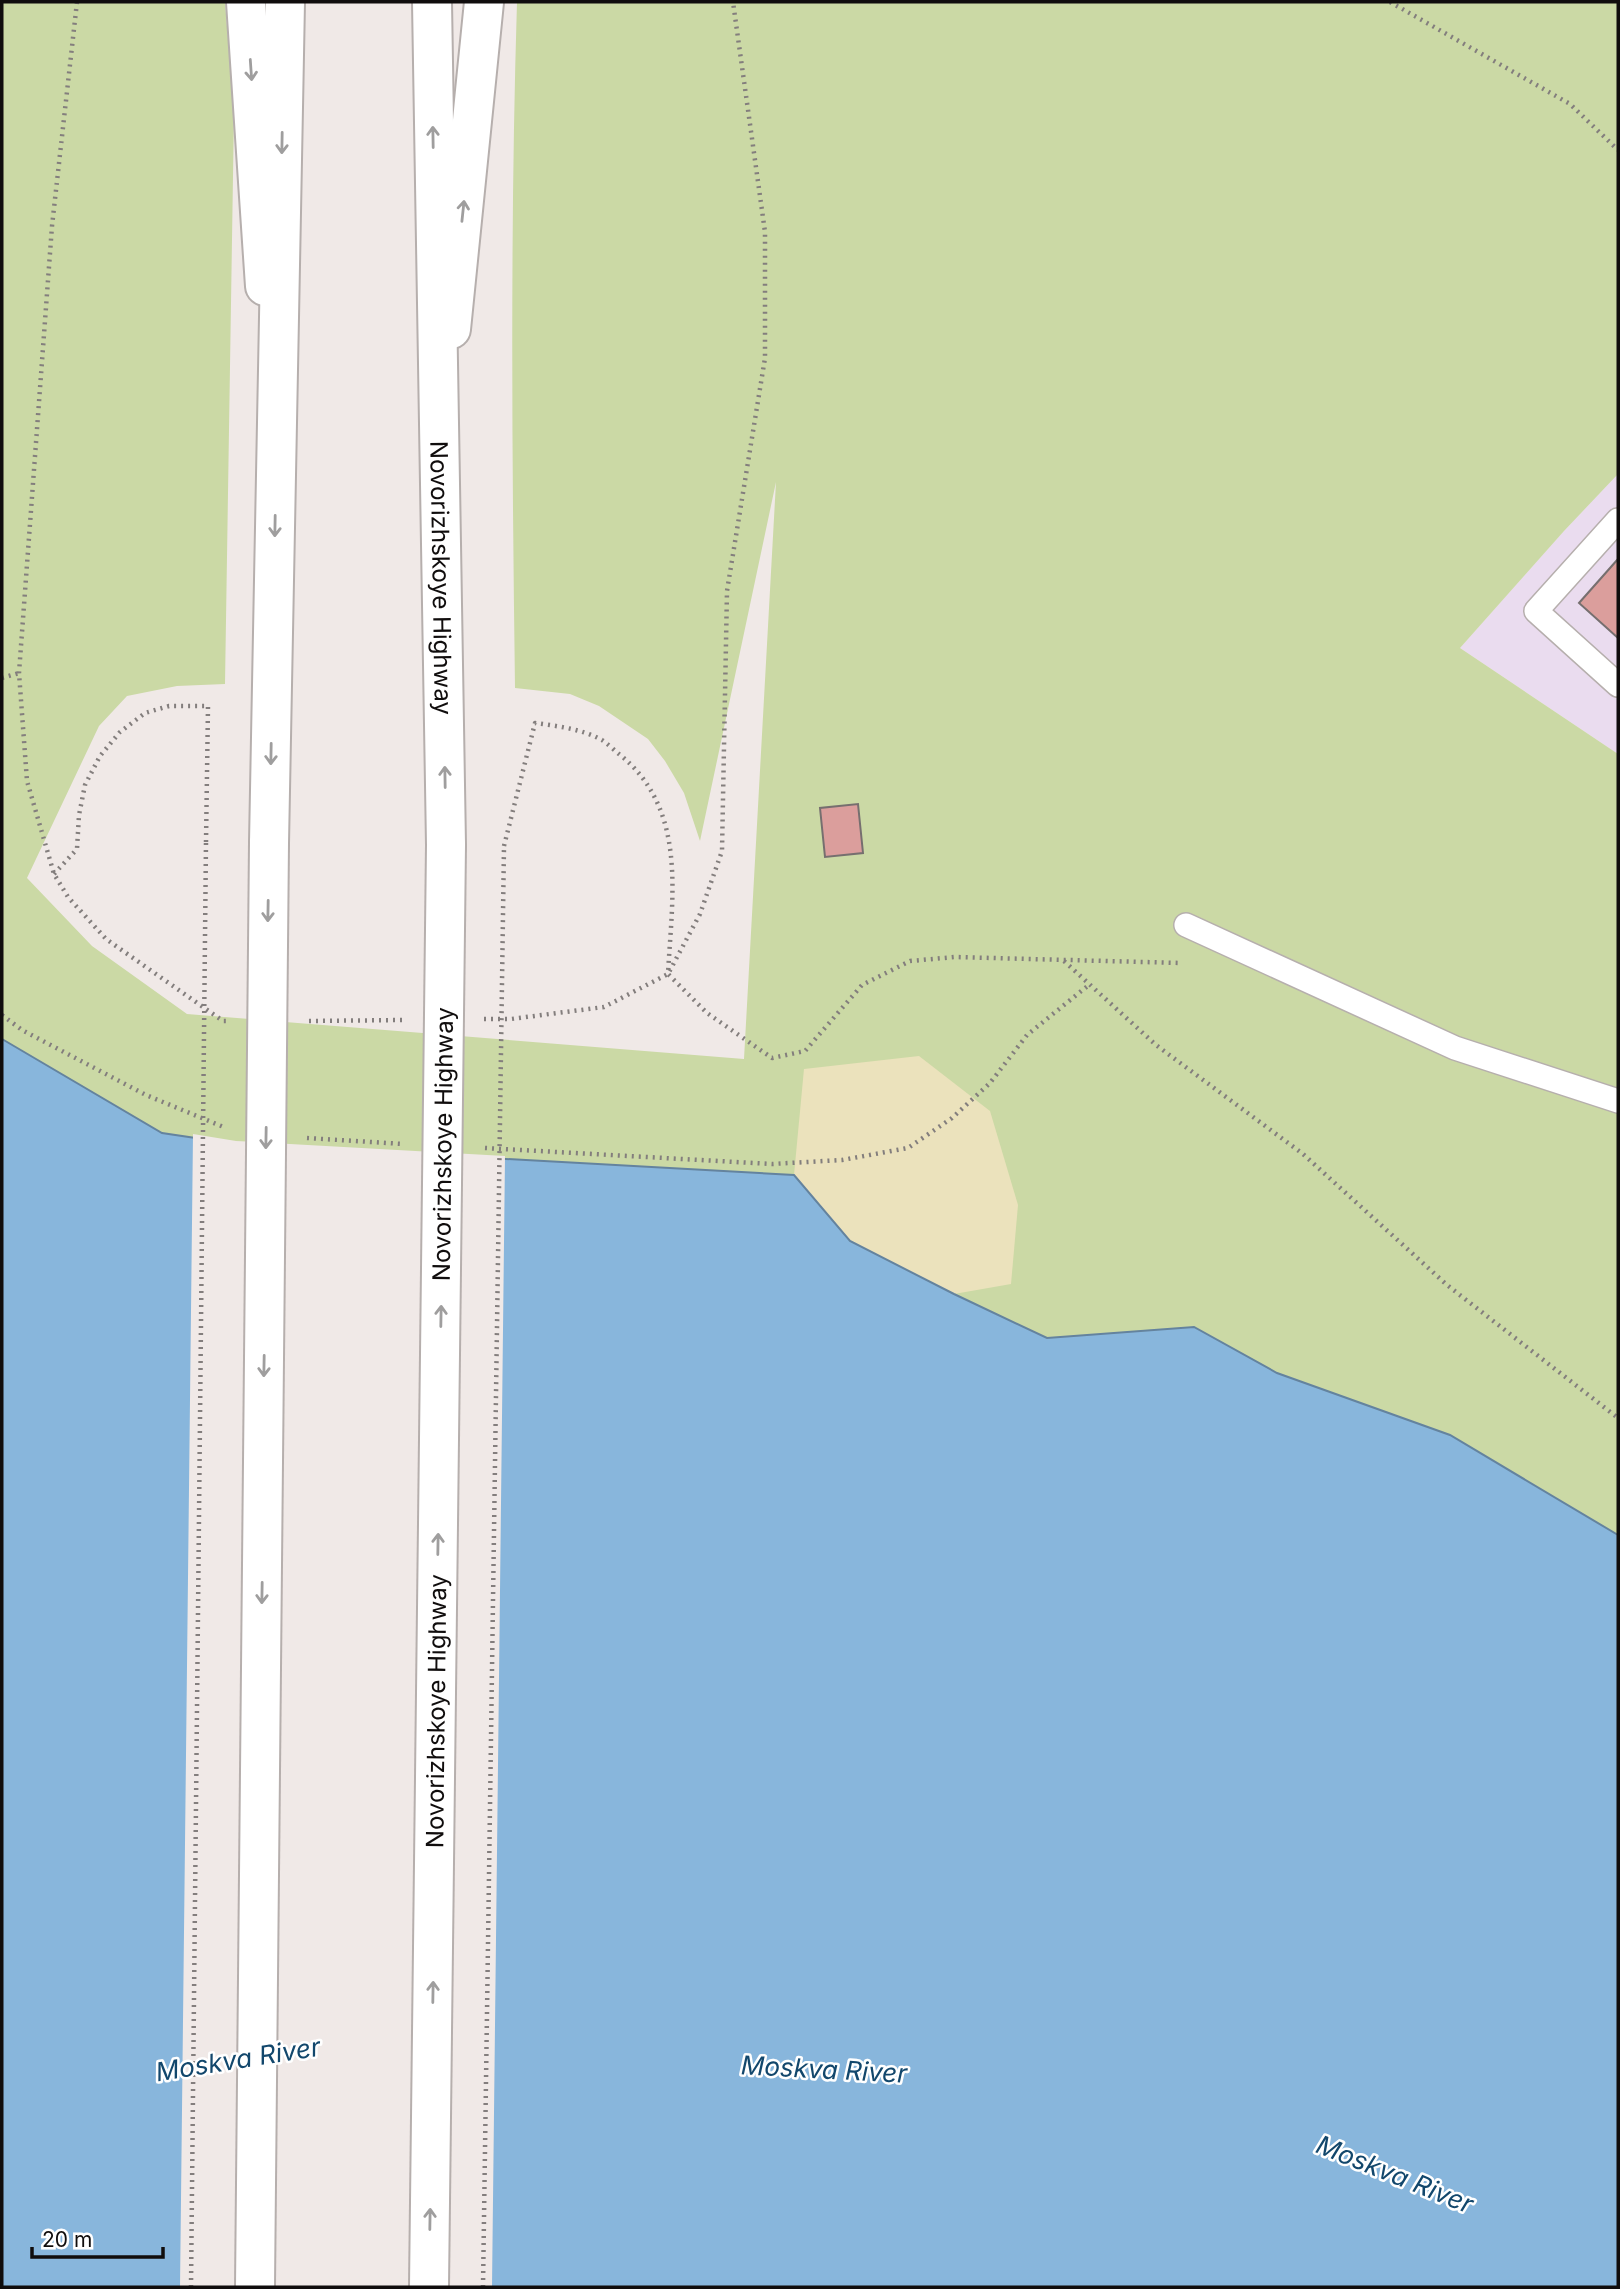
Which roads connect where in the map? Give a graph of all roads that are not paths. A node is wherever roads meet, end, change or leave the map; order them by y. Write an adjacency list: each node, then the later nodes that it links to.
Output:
1 (246, 2): 6 (main road, one-way to 6)
2 (285, 2): 6 (main road, one-way to 6)
3 (432, 2): 5 (main road, Novorizhskoye Highway, one-way to 3)
4 (484, 2): 5 (main road, one-way to 4)
5 (438, 450): 12 (main road, Novorizhskoye Highway, one-way to 5, bridge)
6 (276, 458): 11 (main road, one-way to 11, bridge)
7 (1618, 520): 8 (lane)
8 (1618, 685)
9 (1186, 925): 10 (lane)
10 (1618, 1101)
11 (255, 2287)
12 (429, 2287)

